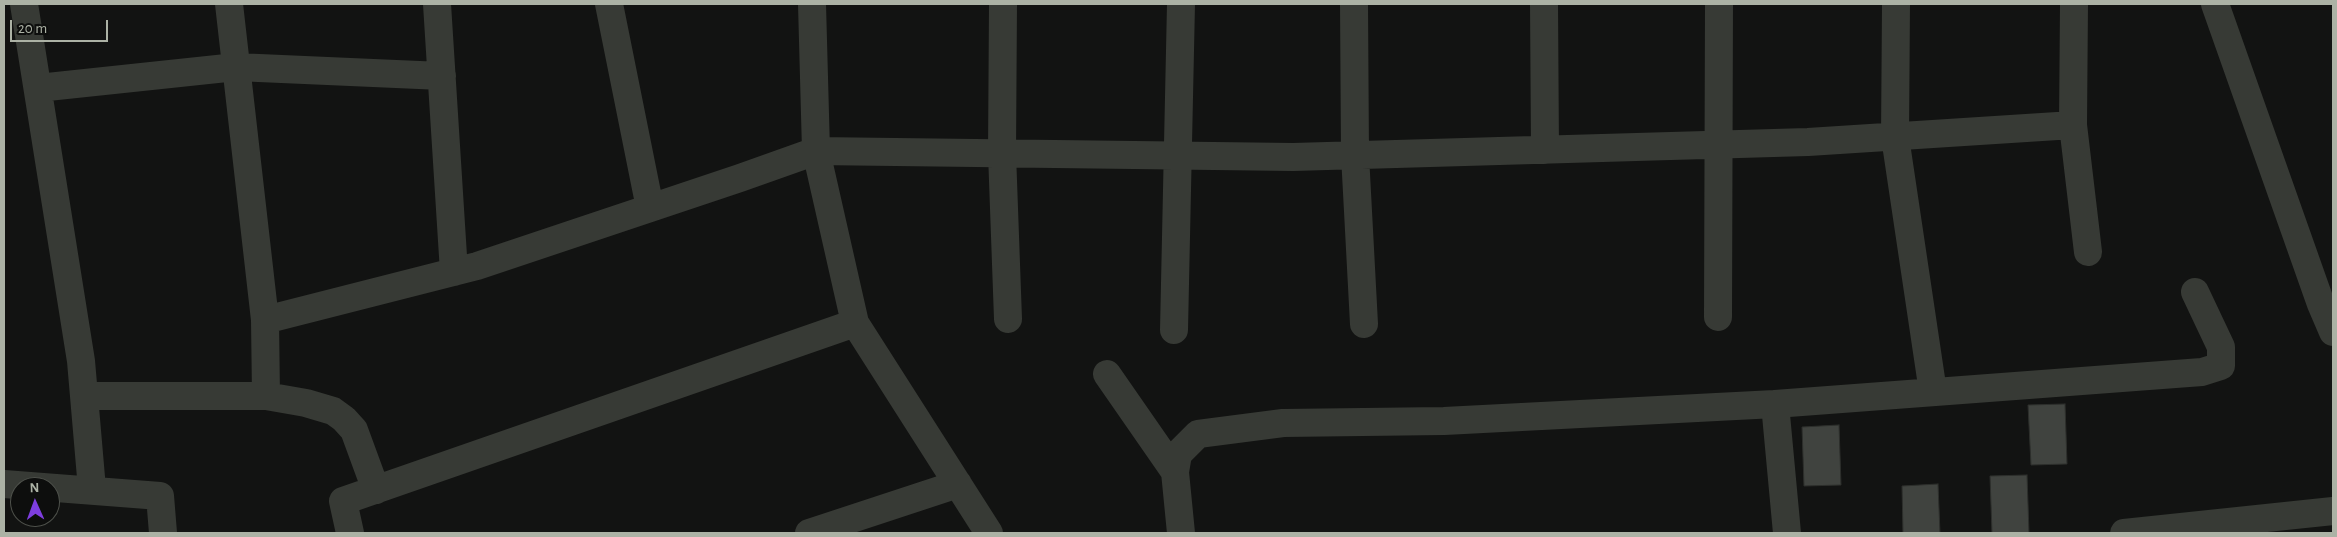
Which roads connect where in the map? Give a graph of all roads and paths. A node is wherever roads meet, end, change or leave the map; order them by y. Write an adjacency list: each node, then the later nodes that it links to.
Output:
1 (24, 4): 16 (street)
2 (229, 4): 14 (street)
3 (437, 4): 15 (street)
4 (609, 4): 25 (street)
5 (812, 4): 20 (street)
6 (1002, 4): 22 (street)
7 (1181, 4): 23 (street)
8 (1354, 4): 24 (street)
9 (1544, 4): 21 (street)
10 (1719, 4): 19 (street)
11 (1896, 4): 18 (street)
12 (2074, 4): 17 (street)
13 (2215, 4): 35 (street)
14 (236, 67): 15 (street); 16 (street); 31 (street)
15 (442, 76): 27 (street)
16 (38, 88): 38 (street)
17 (2073, 125): 18 (street); 26 (street)
18 (1895, 137): 19 (street); 37 (street)
19 (1718, 145): 21 (street); 29 (street)
20 (816, 150): 22 (street); 25 (street); 32 (street)
21 (1545, 150): 24 (street)
22 (1002, 153): 23 (street); 30 (street)
23 (1178, 155): 24 (street); 34 (street)
24 (1355, 155): 33 (street)
25 (650, 208): 27 (street)
26 (2088, 252)
27 (454, 272): 31 (street)
28 (2195, 292): 37 (street)
29 (1718, 318)
30 (1008, 319)
31 (265, 320): 39 (street)
32 (855, 323): 43 (street); 45 (street)
33 (1364, 324)
34 (1174, 330)
35 (2333, 332)
36 (1107, 374): 41 (street)
37 (1932, 392): 40 (street)
38 (84, 396): 39 (street); 44 (street)
39 (266, 396): 45 (street)
40 (1775, 404): 41 (street); 53 (street)
41 (1175, 472): 52 (street)
42 (4, 484): 44 (street)
43 (958, 484): 50 (street); 51 (street)
44 (92, 489): 48 (street)
45 (376, 490): 49 (street)
46 (2333, 511): 47 (street)
47 (2256, 527): 54 (street)
48 (163, 533)
49 (350, 533)
50 (809, 533)
51 (989, 533)
52 (1181, 533)
53 (1787, 533)
54 (2124, 533)

